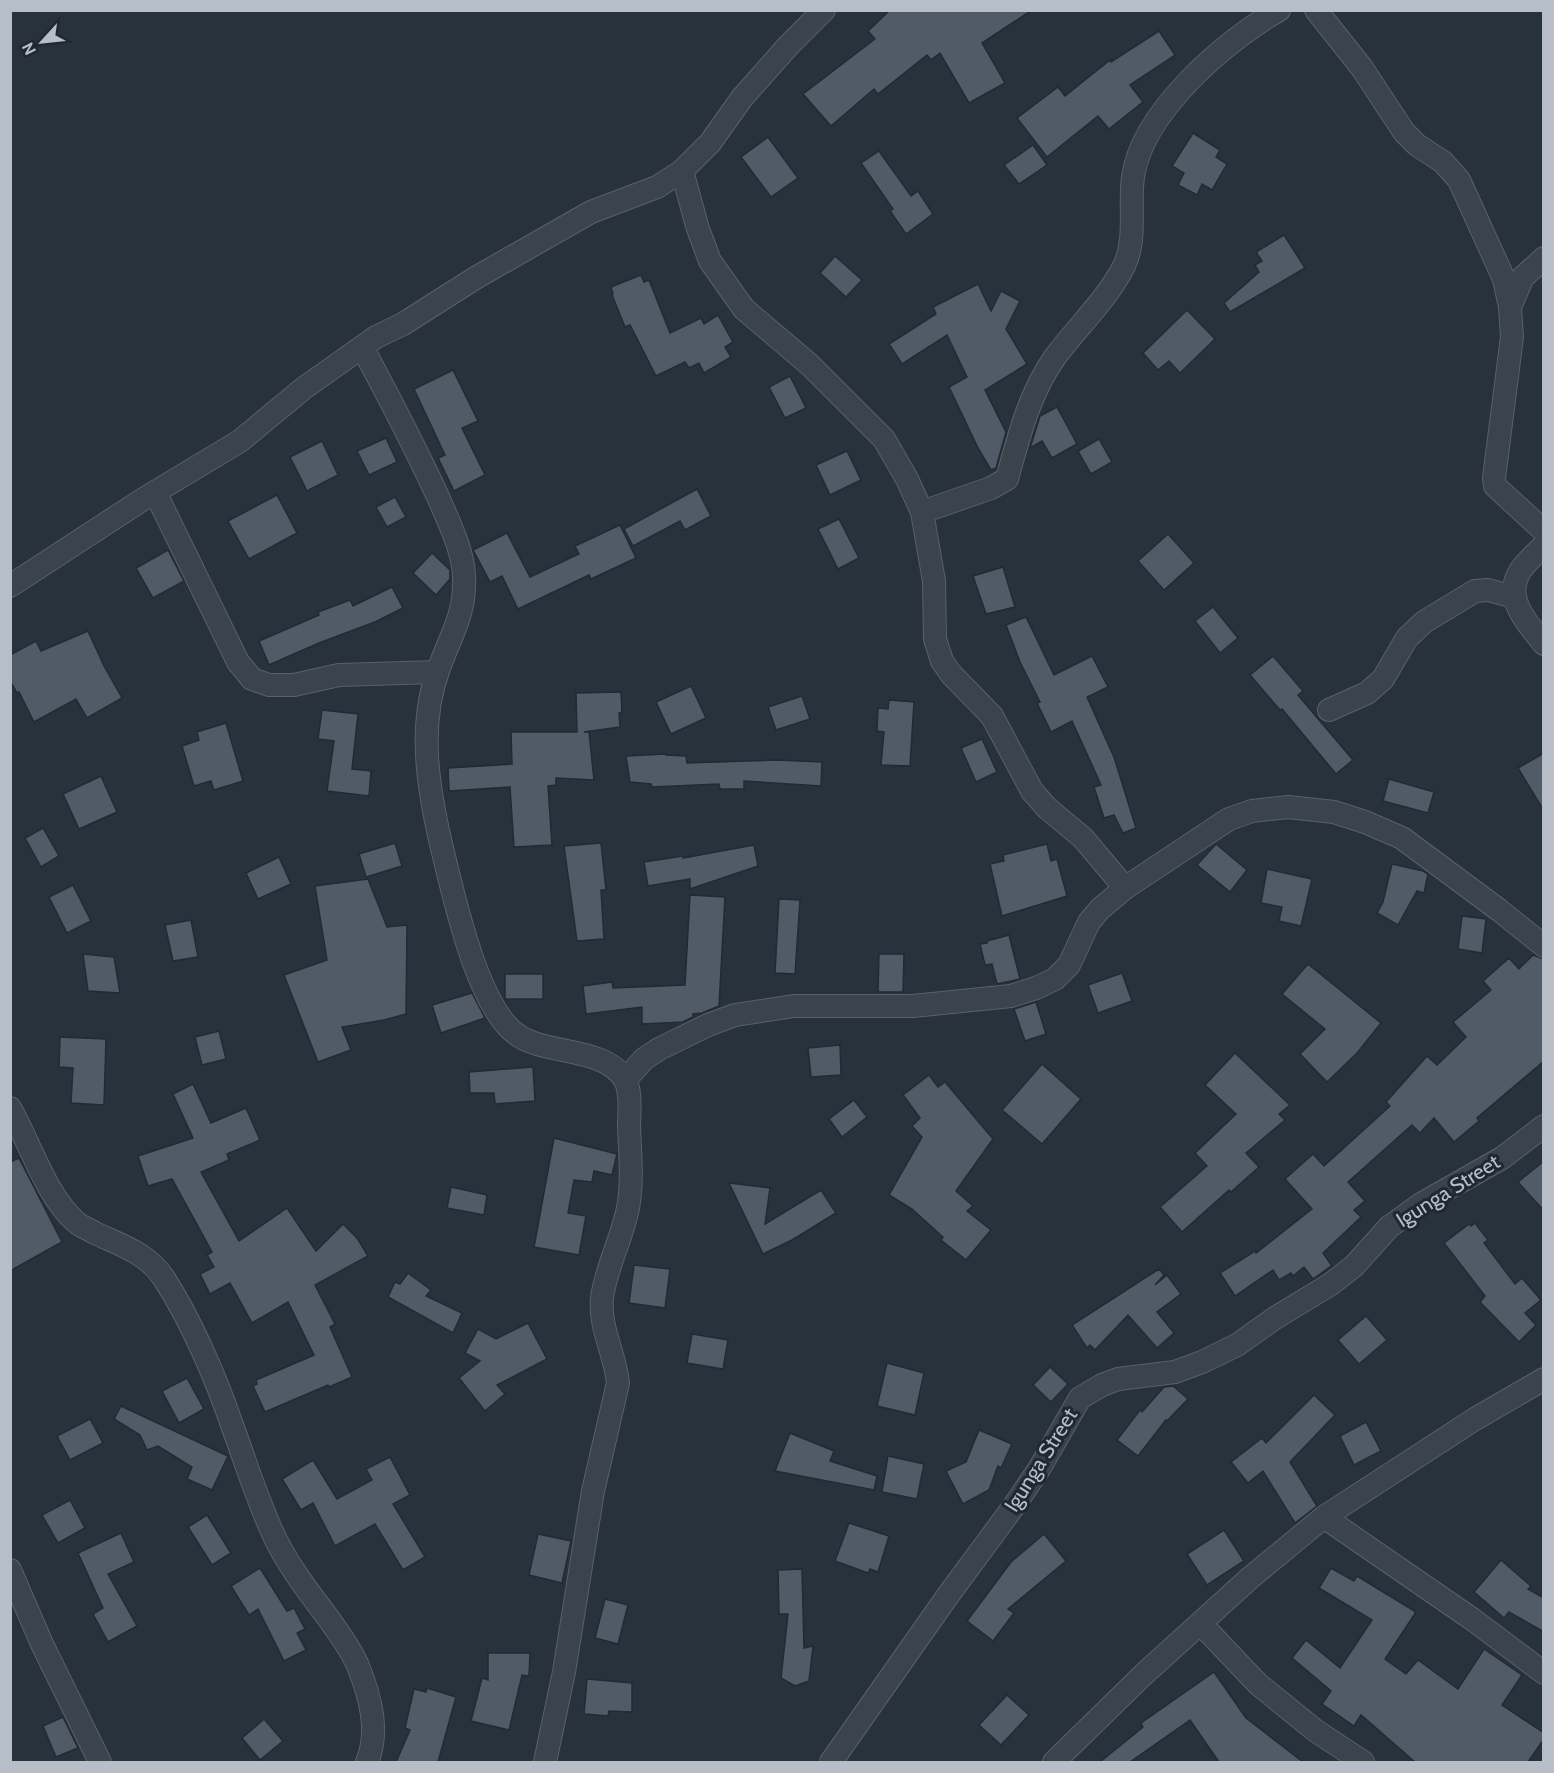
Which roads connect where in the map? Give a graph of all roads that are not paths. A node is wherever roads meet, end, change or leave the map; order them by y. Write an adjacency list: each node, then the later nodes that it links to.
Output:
1 (824, 10): 4 (street)
2 (1279, 10): 9 (street)
3 (1316, 10): 6 (street)
4 (682, 171): 7 (street); 9 (street)
5 (1544, 258): 6 (street)
6 (1510, 307): 10 (street)
7 (362, 347): 8 (street); 15 (street)
8 (155, 492): 12 (street); 15 (street)
9 (921, 512): 17 (street)
10 (1544, 531)
11 (1544, 545): 13 (street)
12 (10, 586)
13 (1514, 597): 14 (street); 16 (street)
14 (1544, 644)
15 (437, 672): 19 (street)
16 (1329, 710)
17 (1125, 888): 18 (street); 19 (street)
18 (1544, 946)
19 (625, 1080): 29 (street)
20 (10, 1108): 28 (street)
21 (1544, 1126): 30 (street, Igunga Street)
22 (1544, 1379): 23 (street)
23 (1324, 1517): 25 (street); 26 (street)
24 (10, 1570): 27 (street)
25 (1201, 1624): 31 (street); 32 (street)
26 (1544, 1673)
27 (100, 1762)
28 (367, 1762)
29 (545, 1762)
30 (831, 1762)
31 (1054, 1762)
32 (1363, 1762)

